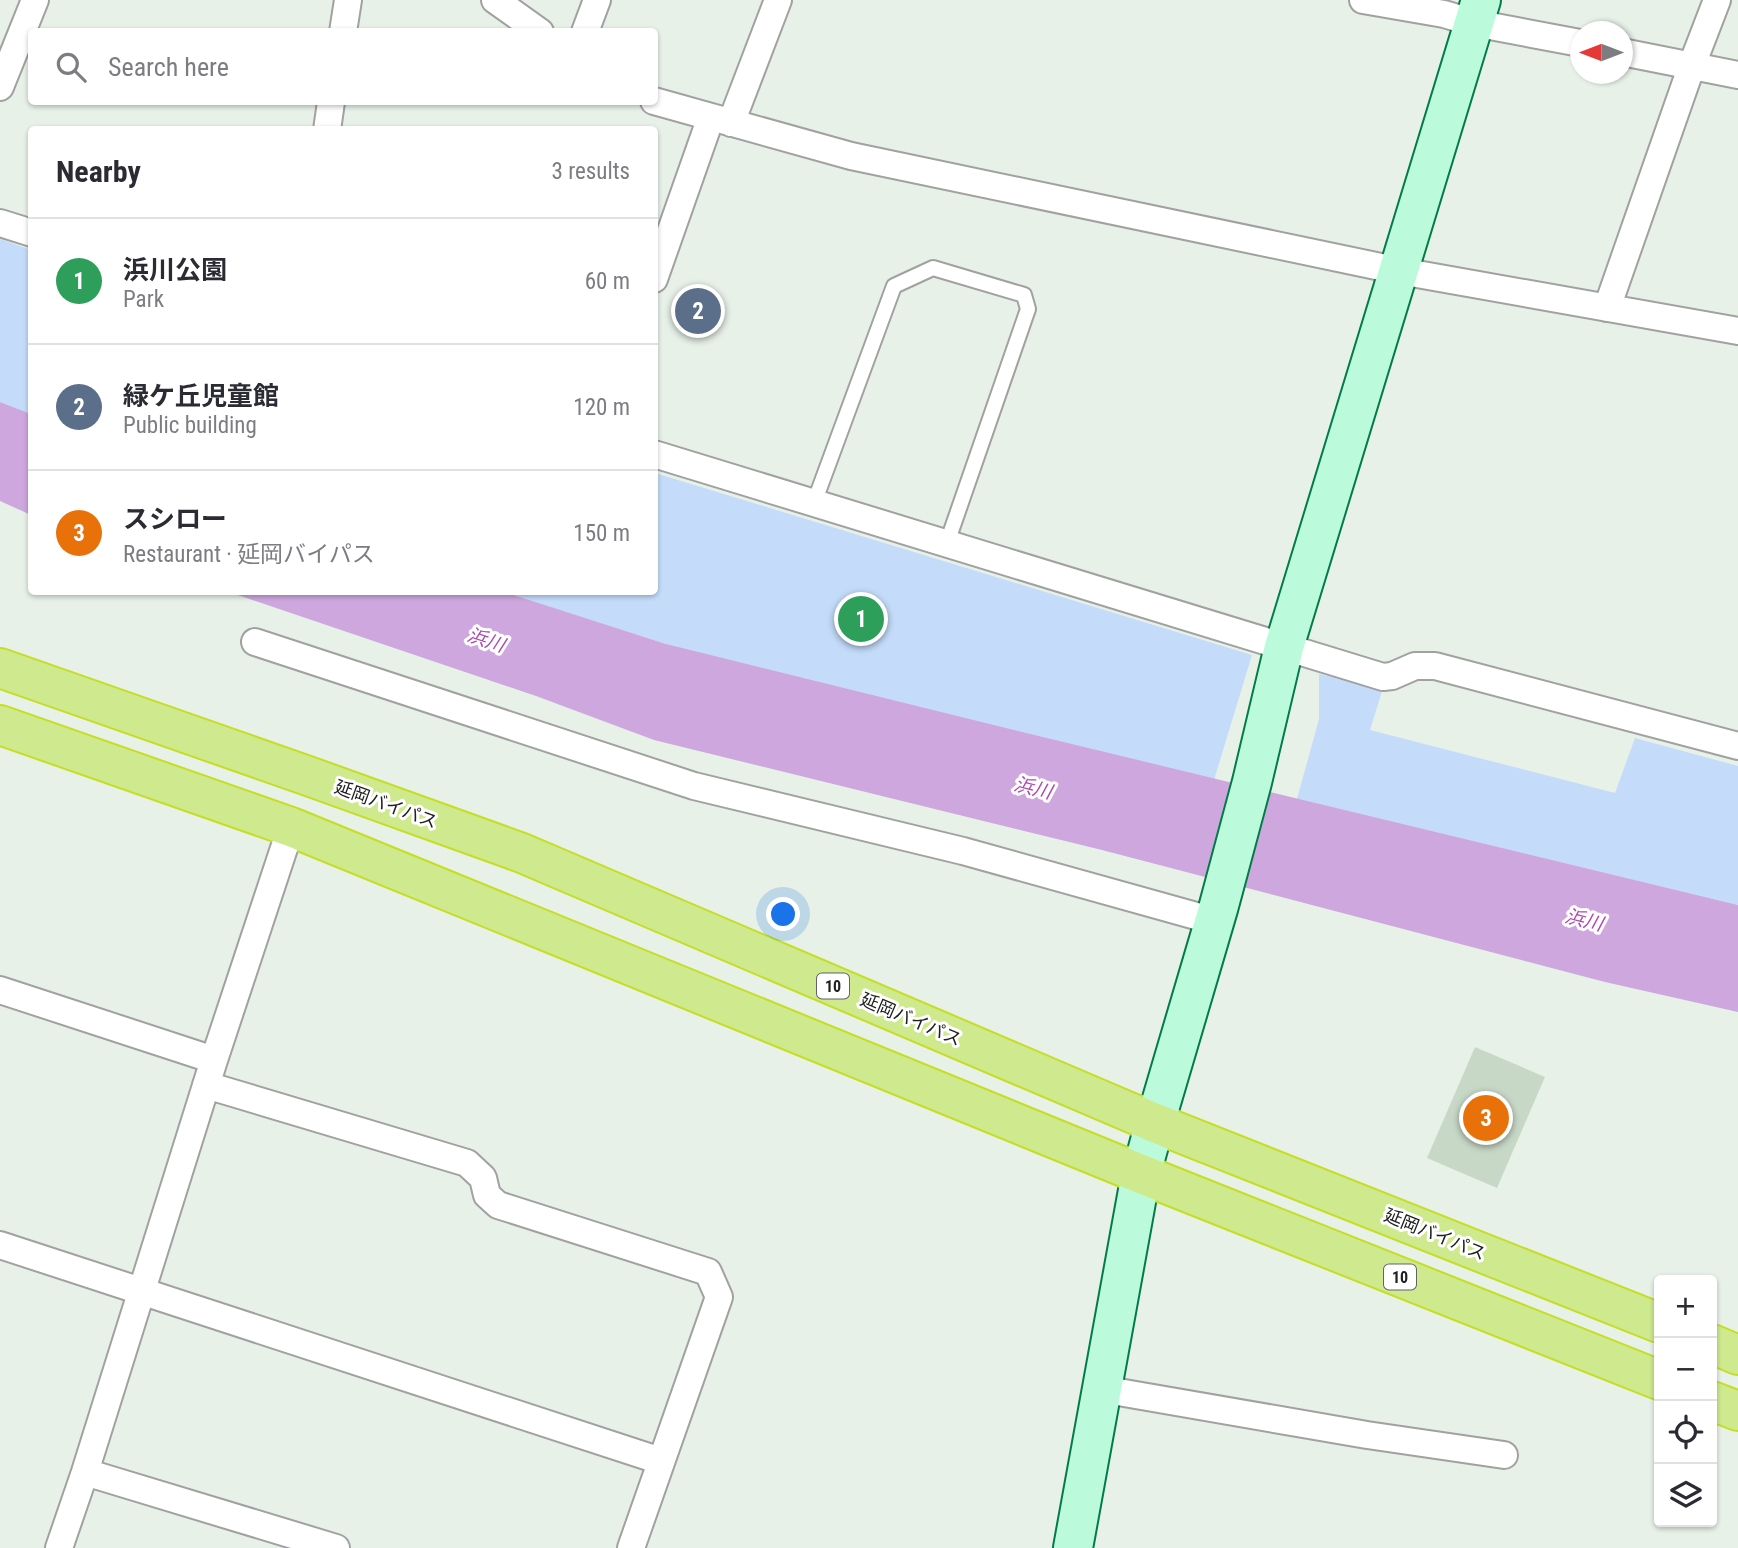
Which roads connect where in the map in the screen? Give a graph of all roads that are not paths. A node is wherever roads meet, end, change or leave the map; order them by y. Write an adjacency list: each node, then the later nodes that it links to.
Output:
1 (35, 0): 16 (street)
2 (348, 0): 9 (street)
3 (495, 0): 10 (street)
4 (597, 0): 11 (street)
5 (778, 0): 19 (street)
6 (1363, 0): 8 (street)
7 (1717, 0): 14 (street)
8 (1478, 11): 12 (street); 24 (street)
9 (344, 28)
10 (534, 28)
11 (586, 28)
12 (1570, 40)
13 (1633, 54): 14 (street)
14 (1692, 65): 15 (street); 25 (street)
15 (1738, 75)
16 (0, 87)
17 (658, 102): 19 (street)
18 (331, 105): 20 (street)
19 (721, 120): 23 (street); 24 (street)
20 (328, 126)
21 (0, 223): 22 (street)
22 (28, 232)
23 (658, 270)
24 (1400, 271): 25 (street); 31 (street)
25 (1607, 307): 26 (street)
26 (1738, 331)
27 (658, 455): 28 (street)
28 (814, 503): 29 (street); 29 (lane)
29 (947, 543): 31 (street)
30 (256, 642): 36 (street)
31 (1284, 647): 34 (street); 36 (street)
32 (0, 668): 40 (highway, 延岡バイパス / 10)
33 (0, 725): 35 (highway, 10)
34 (1738, 746)
35 (291, 827): 38 (street); 41 (highway, 10)
36 (1216, 915): 40 (street)
37 (0, 990): 38 (street)
38 (214, 1060): 39 (street)
39 (206, 1085): 43 (street); 52 (street)
40 (1155, 1122): 41 (street); 44 (highway, 延岡バイパス / 10)
41 (1142, 1174): 47 (highway, 10); 48 (street)
42 (0, 1245): 43 (street)
43 (141, 1290): 52 (street); 53 (street)
44 (1654, 1321)
45 (1717, 1346): 46 (highway)
46 (1738, 1355)
47 (1654, 1378)
48 (1101, 1389): 51 (street); 57 (street)
49 (1717, 1403): 50 (highway)
50 (1738, 1411)
51 (1504, 1455)
52 (662, 1461): 56 (street)
53 (85, 1472): 54 (street); 55 (street)
54 (59, 1548)
55 (336, 1548)
56 (631, 1548)
57 (1073, 1548)

